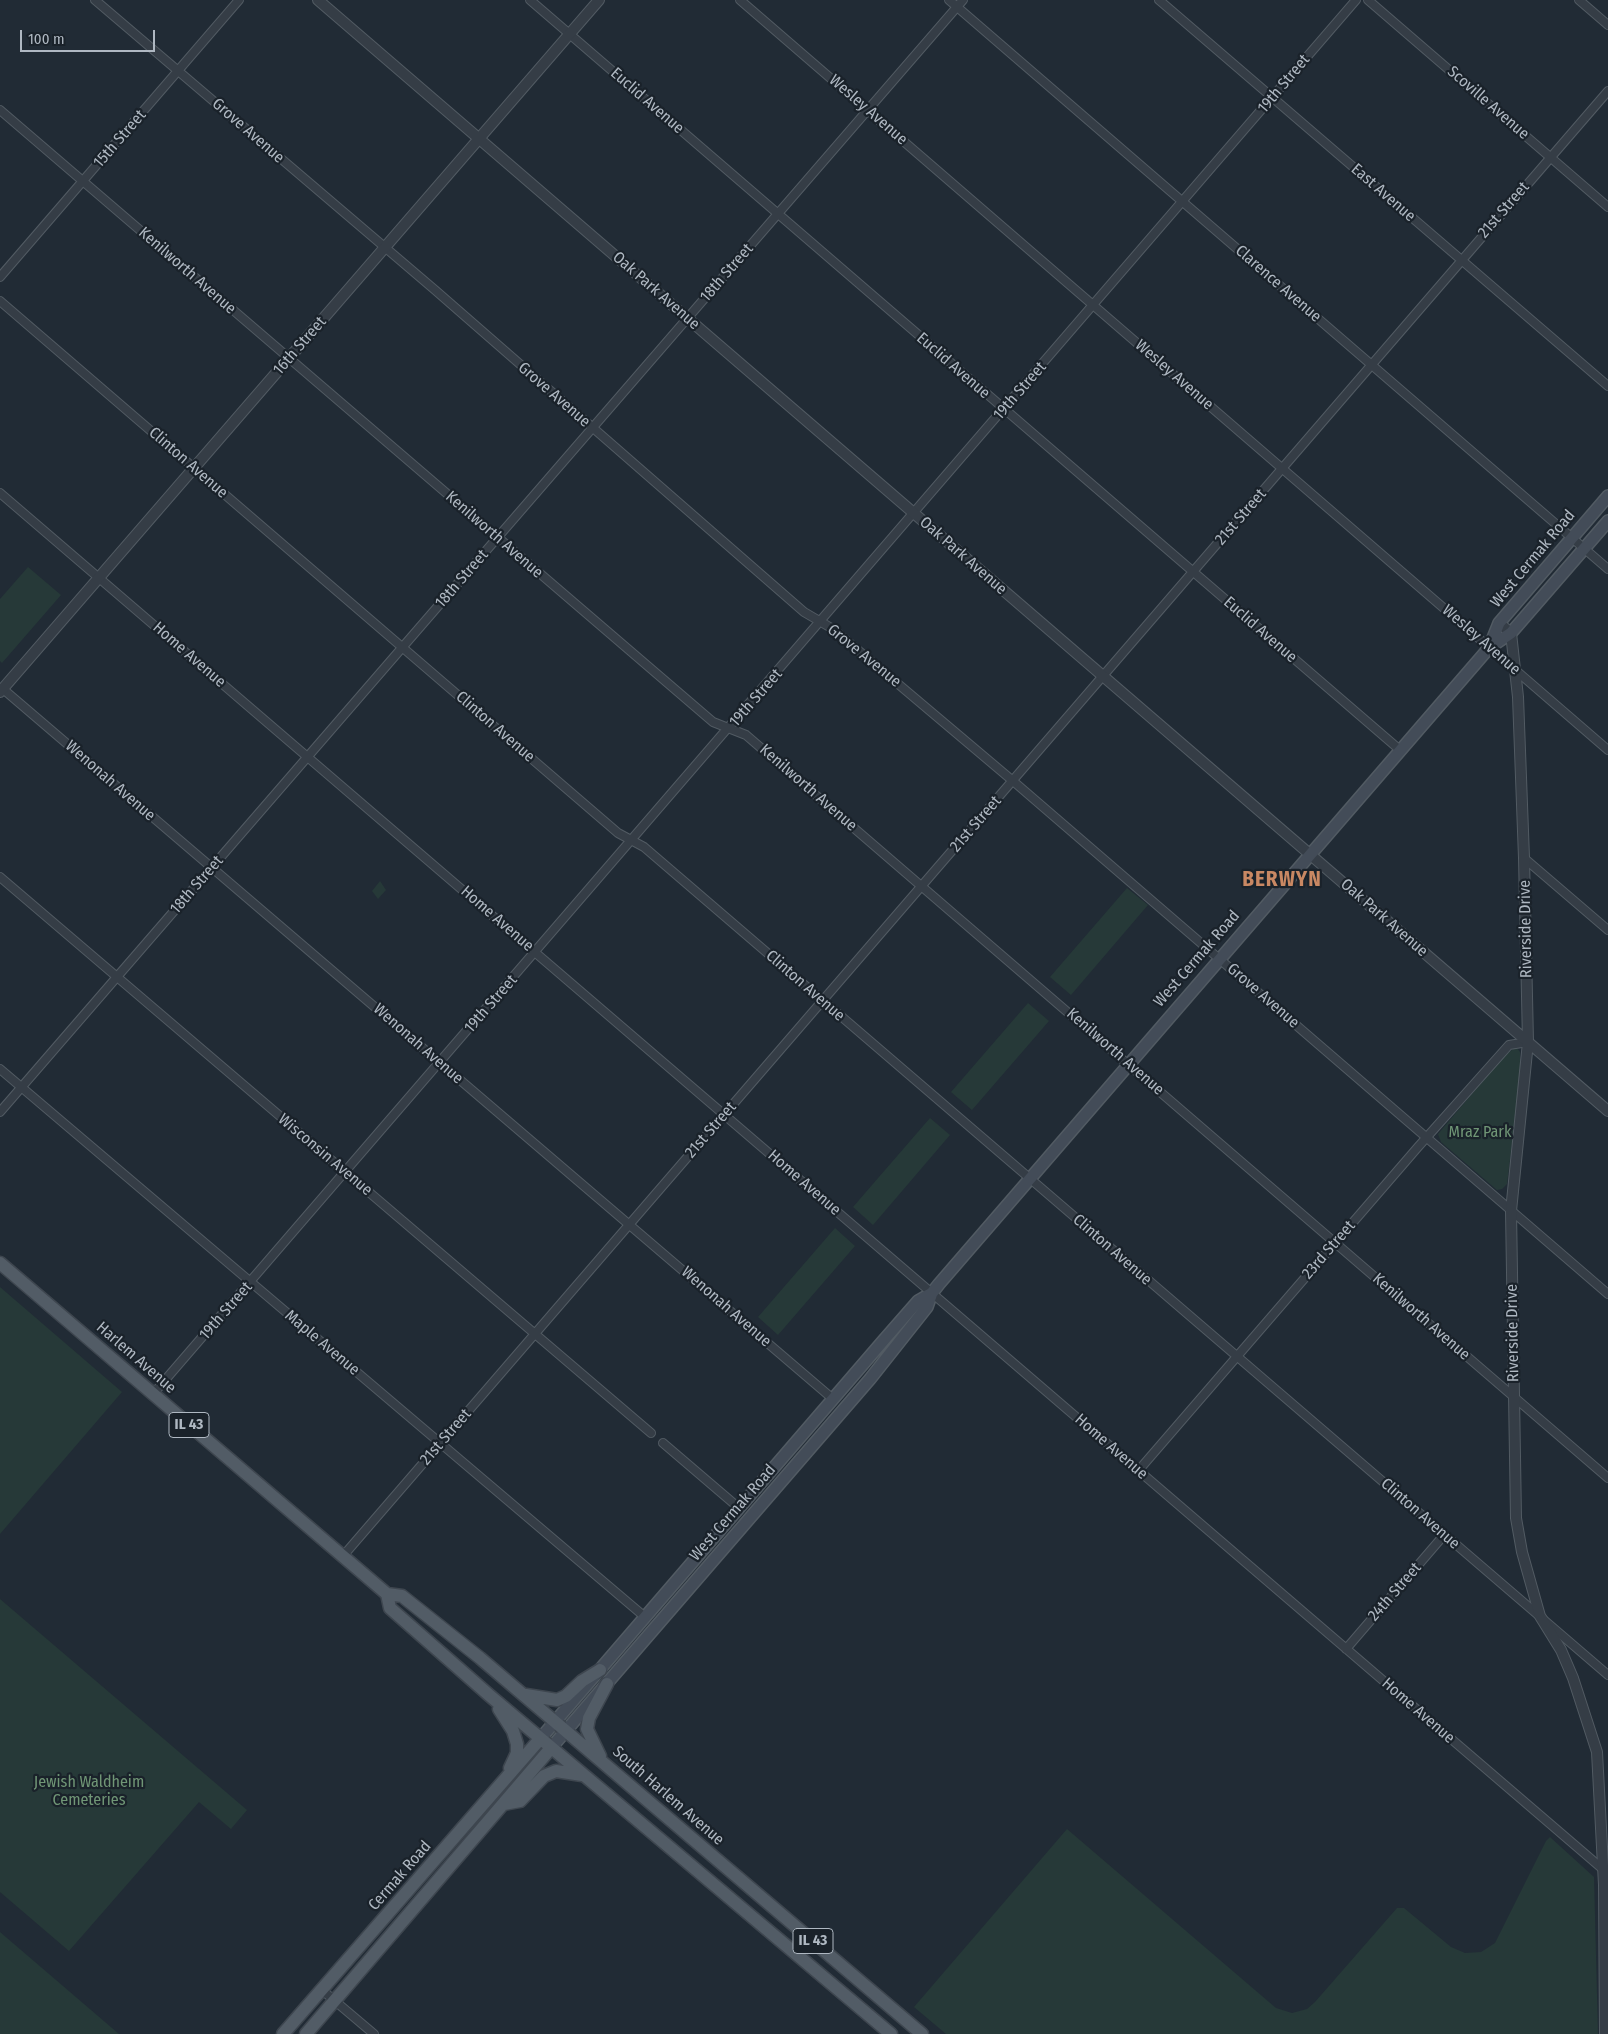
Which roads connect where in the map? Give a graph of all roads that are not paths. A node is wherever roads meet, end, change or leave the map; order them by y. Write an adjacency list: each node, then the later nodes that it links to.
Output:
1 (95, 0): 16 (street, Grove Avenue)
2 (240, 0): 16 (street, 15th Street)
3 (318, 0): 21 (street, Oak Park Avenue)
4 (530, 0): 15 (street, Euclid Avenue)
5 (599, 0): 15 (street, 16th Street)
6 (740, 0): 20 (street, Wesley Avenue)
7 (949, 0): 13 (street, Clarence Avenue)
8 (963, 0): 13 (street, 18th Street)
9 (1159, 0): 18 (street, East Avenue)
10 (1356, 0): 18 (street, 19th Street)
11 (1368, 0): 22 (street, Scoville Avenue)
12 (1578, 0): 14 (street)
13 (957, 7): 20 (street, 18th Street); 24 (street, Clarence Avenue)
14 (1608, 25)
15 (569, 34): 21 (street, 16th Street); 26 (street, Euclid Avenue)
16 (178, 71): 23 (street, 15th Street); 27 (street, Grove Avenue)
17 (1608, 91): 22 (street, 21st Street)
18 (1272, 98): 24 (street, 19th Street); 28 (street, East Avenue)
19 (0, 110): 23 (street, Kenilworth Avenue)
20 (868, 110): 26 (street, 18th Street); 31 (street, Wesley Avenue)
21 (479, 138): 27 (street, 16th Street); 32 (street, Oak Park Avenue)
22 (1550, 157): 25 (street, Scoville Avenue); 28 (street, 21st Street)
23 (83, 181): 29 (street, 15th Street); 33 (street, Kenilworth Avenue)
24 (1183, 201): 31 (street, 19th Street); 34 (street, Clarence Avenue)
25 (1608, 207)
26 (778, 214): 32 (street, 18th Street); 36 (street, Euclid Avenue)
27 (385, 248): 33 (street, 16th Street); 37 (street, Grove Avenue)
28 (1461, 260): 34 (street, 21st Street); 35 (street, East Avenue)
29 (0, 277)
30 (0, 301): 38 (street, Clinton Avenue)
31 (1094, 306): 36 (street, 19th Street); 39 (street, Wesley Avenue)
32 (688, 318): 37 (street, 18th Street); 42 (street, Oak Park Avenue)
33 (289, 358): 38 (street, 16th Street); 44 (street, Kenilworth Avenue)
34 (1372, 366): 39 (street, 21st Street); 45 (street, Clarence Avenue)
35 (1608, 386)
36 (1004, 410): 42 (street, 19th Street); 48 (street, Euclid Avenue)
37 (592, 428): 44 (street, 18th Street); 50 (street, Grove Avenue)
38 (194, 468): 49 (street, 16th Street); 53 (street, Clinton Avenue)
39 (1283, 469): 48 (street, 21st Street); 54 (street, Wesley Avenue)
40 (0, 493): 49 (street, Home Avenue)
41 (1608, 496): 45 (main road, West Cermak Road)
42 (915, 514): 50 (street, 19th Street); 56 (street, Oak Park Avenue)
43 (1608, 521): 46 (main road, West Cermak Road)
44 (498, 538): 53 (street, 18th Street); 58 (street, Kenilworth Avenue)
45 (1572, 538): 46 (street, Clarence Avenue); 51 (main road, West Cermak Road)
46 (1584, 549): 47 (street, Clarence Avenue); 52 (main road, West Cermak Road)
47 (1608, 569)
48 (1193, 572): 56 (street, 21st Street); 59 (street, Euclid Avenue)
49 (99, 578): 57 (street, 16th Street); 61 (street, Home Avenue)
50 (821, 622): 58 (street, 19th Street); 62 (street, Grove Avenue)
51 (1499, 623): 52 (street); 54 (main road, West Cermak Road)
52 (1511, 634): 54 (main road, West Cermak Road); 55 (street, Riverside Drive)
53 (402, 647): 61 (street, 18th Street); 63 (street, Clinton Avenue)
54 (1489, 648): 55 (street, Wesley Avenue); 59 (main road, West Cermak Road)
55 (1516, 670): 60 (street, Wesley Avenue); 65 (street, Riverside Drive)
56 (1103, 676): 62 (street, 21st Street); 64 (street, Oak Park Avenue)
57 (1, 691): 66 (street, Wenonah Avenue)
58 (729, 728): 63 (street, 19th Street); 68 (street, Kenilworth Avenue)
59 (1400, 750): 64 (main road, West Cermak Road)
60 (1608, 750)
61 (308, 757): 66 (street, 18th Street); 70 (street, Home Avenue)
62 (1013, 780): 68 (street, 21st Street); 71 (street, Grove Avenue)
63 (632, 840): 70 (street, 19th Street); 73 (street, Clinton Avenue)
64 (1309, 854): 71 (main road, West Cermak Road); 74 (street, Oak Park Avenue)
65 (1524, 858): 69 (street); 74 (street, Riverside Drive)
66 (212, 868): 72 (street, 18th Street); 75 (street, Wenonah Avenue)
67 (0, 877): 72 (street, Wisconsin Avenue)
68 (922, 886): 73 (street, 21st Street); 76 (street, Kenilworth Avenue)
69 (1608, 930)
70 (535, 952): 75 (street, 19th Street); 81 (street, Home Avenue)
71 (1220, 959): 76 (main road, West Cermak Road); 82 (street, Grove Avenue)
72 (117, 977): 78 (street, 18th Street); 83 (street, Wisconsin Avenue)
73 (823, 1001): 81 (street, 21st Street); 84 (street, Clinton Avenue)
74 (1528, 1042): 79 (street, Oak Park Avenue); 82 (street, 23rd Street); 85 (street, Riverside Drive)
75 (440, 1063): 83 (street, 19th Street); 86 (street, Wenonah Avenue)
76 (1129, 1064): 84 (main road, West Cermak Road); 87 (street, Kenilworth Avenue)
77 (0, 1069): 78 (street, Maple Avenue)
78 (21, 1087): 80 (street, 18th Street); 89 (street, Maple Avenue)
79 (1608, 1111)
80 (0, 1112)
81 (724, 1115): 86 (street, 21st Street); 90 (street, Home Avenue)
82 (1426, 1137): 85 (street, Grove Avenue); 87 (street, 23rd Street)
83 (346, 1172): 89 (street, 19th Street); 92 (street, Wisconsin Avenue)
84 (1030, 1179): 90 (main road, West Cermak Road); 93 (street, Clinton Avenue)
85 (1511, 1211): 91 (street, Grove Avenue); 95 (street, Riverside Drive)
86 (629, 1225): 92 (street, 21st Street); 96 (street, Wenonah Avenue)
87 (1336, 1242): 93 (street, 23rd Street); 95 (street, Kenilworth Avenue)
88 (0, 1263): 94 (main road, Harlem Avenue / IL 43)
89 (250, 1282): 94 (street, 19th Street); 98 (street, Maple Avenue)
90 (932, 1293): 96 (main road, West Cermak Road); 100 (street, Home Avenue); 111 (main road, West Cermak Road)
91 (1608, 1294)
92 (535, 1334): 97 (street, Wisconsin Avenue); 98 (street, 21st Street)
93 (1236, 1357): 100 (street, 23rd Street); 103 (street, Clinton Avenue)
94 (153, 1394): 104 (main road, Harlem Avenue / IL 43)
95 (1514, 1396): 101 (street, Kenilworth Avenue); 106 (street, Riverside Drive)
96 (833, 1399): 102 (main road, West Cermak Road)
97 (651, 1432)
98 (440, 1443): 104 (street, 21st Street); 107 (street, Maple Avenue)
99 (662, 1443): 102 (street)
100 (1138, 1471): 108 (street, Home Avenue)
101 (1608, 1478)
102 (739, 1508): 107 (main road, West Cermak Road)
103 (1444, 1535): 106 (street, Clinton Avenue); 108 (street, 24th Street)
104 (343, 1556): 105 (main road, South Harlem Avenue / IL 43)
105 (387, 1594): 112 (main road, South Harlem Avenue / IL 43); 113 (main road, South Harlem Avenue / IL 43)
106 (1540, 1616): 110 (street, Clinton Avenue); 122 (street, Riverside Drive)
107 (645, 1617): 109 (main road, West Cermak Road)
108 (1346, 1649): 122 (street, Home Avenue)
109 (600, 1670): 113 (main road); 114 (main road, West Cermak Road)
110 (1608, 1675)
111 (607, 1684): 115 (main road, West Cermak Road); 118 (main road)
112 (489, 1695): 116 (main road, South Harlem Avenue / IL 43); 120 (main road)
113 (525, 1695): 114 (main road, South Harlem Avenue / IL 43)
114 (556, 1722): 115 (main road, South Harlem Avenue / IL 43); 116 (main road, West Cermak Road)
115 (567, 1731): 117 (main road, West Cermak Road); 118 (main road, South Harlem Avenue / IL 43)
116 (540, 1739): 117 (main road, South Harlem Avenue / IL 43); 120 (main road, Cermak Road)
117 (551, 1748): 119 (main road, South Harlem Avenue / IL 43); 121 (main road, Cermak Road)
118 (603, 1762): 129 (main road, South Harlem Avenue / IL 43)
119 (583, 1775): 121 (main road); 128 (main road, South Harlem Avenue / IL 43)
120 (503, 1782): 123 (main road, Cermak Road)
121 (504, 1804): 124 (main road, Cermak Road)
122 (1606, 1872): 130 (street, Riverside Drive)
123 (322, 1990): 124 (street); 125 (main road, Cermak Road)
124 (335, 2000): 126 (main road, Cermak Road); 127 (street)
125 (283, 2034)
126 (306, 2034)
127 (374, 2034)
128 (891, 2034)
129 (922, 2034)
130 (1604, 2034)

